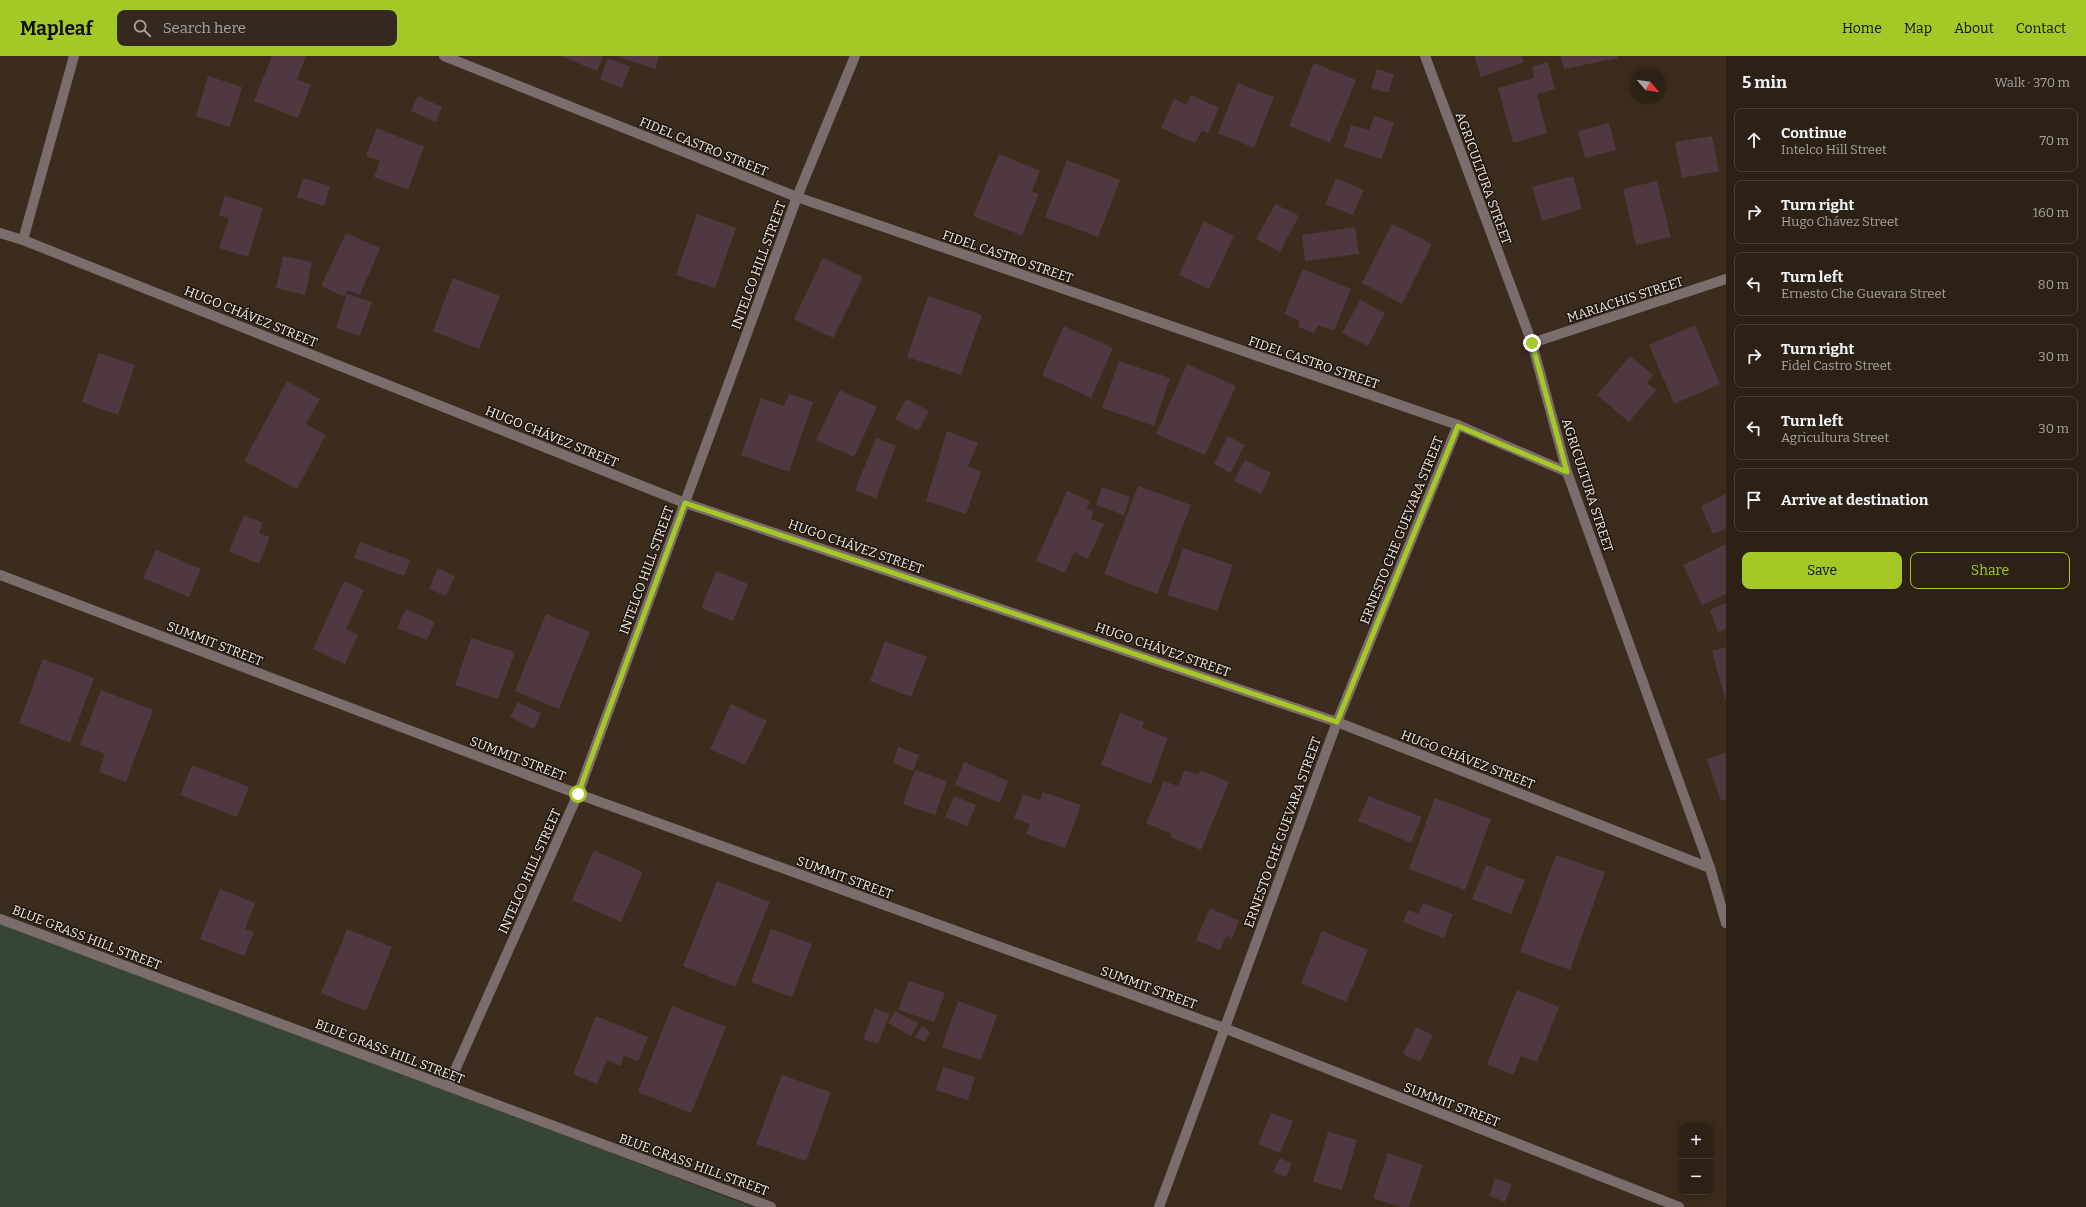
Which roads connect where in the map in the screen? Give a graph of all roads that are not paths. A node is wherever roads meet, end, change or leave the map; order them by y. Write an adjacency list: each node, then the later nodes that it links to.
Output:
1 (74, 56): 7 (street)
2 (444, 56): 5 (street, FIDEL CASTRO STREET)
3 (855, 56): 5 (street, INTELCO HILL STREET)
4 (1425, 56): 9 (street, AGRICULTURA STREET)
5 (797, 197): 10 (street, FIDEL CASTRO STREET); 12 (street, INTELCO HILL STREET)
6 (0, 233): 7 (street, HUGO CHÁVEZ STREET)
7 (24, 240): 12 (street, HUGO CHÁVEZ STREET)
8 (1726, 279): 9 (street, MARIACHIS STREET)
9 (1532, 343): 11 (street, AGRICULTURA STREET)
10 (1458, 426): 11 (street, FIDEL CASTRO STREET); 14 (street, ERNESTO CHE GUEVARA STREET)
11 (1567, 472): 16 (street, AGRICULTURA STREET)
12 (685, 503): 14 (street, HUGO CHÁVEZ STREET); 15 (street, INTELCO HILL STREET)
13 (0, 575): 15 (street, SUMMIT STREET)
14 (1337, 722): 16 (street, HUGO CHÁVEZ STREET); 19 (street, ERNESTO CHE GUEVARA STREET)
15 (578, 794): 19 (street, SUMMIT STREET); 20 (street, INTELCO HILL STREET)
16 (1710, 868): 18 (street, AGRICULTURA STREET)
17 (0, 919): 20 (street, BLUE GRASS HILL STREET)
18 (1726, 923)
19 (1224, 1028): 22 (street, ERNESTO CHE GUEVARA STREET); 23 (street, SUMMIT STREET)
20 (448, 1086): 21 (street, BLUE GRASS HILL STREET)
21 (771, 1207)
22 (1159, 1207)
23 (1679, 1207)

